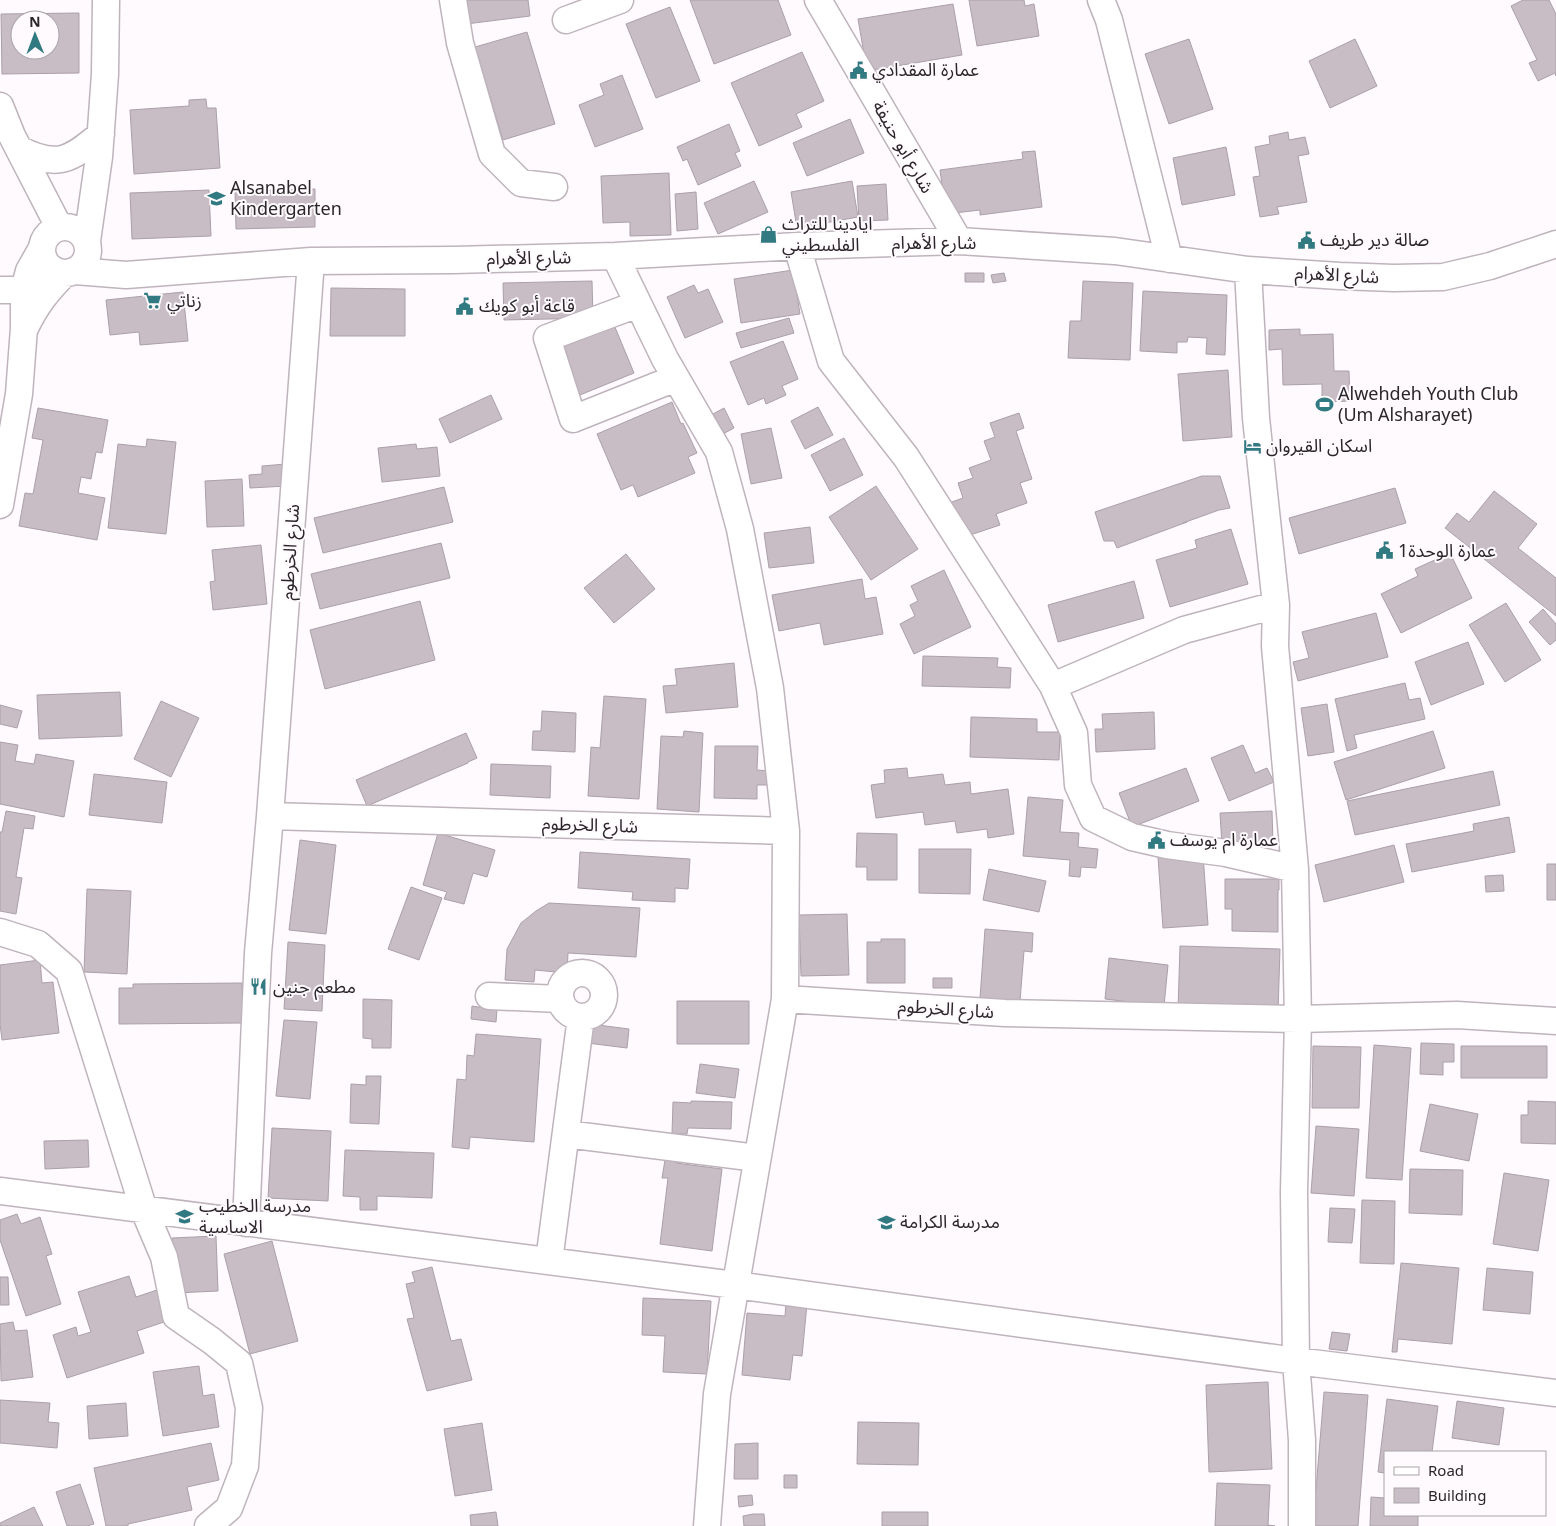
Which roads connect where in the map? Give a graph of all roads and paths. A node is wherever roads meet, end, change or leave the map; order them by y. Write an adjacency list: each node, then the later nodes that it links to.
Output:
1 (106, 0): 9 (street)
2 (453, 0): 10 (street)
3 (620, 0): 6 (street)
4 (818, 0): 11 (street, شارع أبو حنيفة)
5 (1101, 0): 16 (street)
6 (566, 20)
7 (0, 106): 8 (street)
8 (15, 143): 9 (street); 14 (street)
9 (100, 146): 14 (street)
10 (554, 187)
11 (959, 241): 13 (street, شارع الأهرام); 16 (street, شارع الأهرام)
12 (1556, 244): 18 (street, شارع الأهرام)
13 (797, 246): 15 (street, شارع الأهرام); 26 (street)
14 (65, 251): 17 (street, شارع الأهرام); 19 (street); 20 (street); 20 (street); 22 (street)
15 (615, 256): 17 (street, شارع الأهرام); 21 (street)
16 (1169, 259): 18 (street, شارع الأهرام)
17 (310, 261): 27 (street, شارع الخرطوم)
18 (1248, 270): 25 (street)
19 (0, 275)
20 (12, 290): 22 (street)
21 (638, 304): 23 (street); 23 (street)
22 (24, 328): 24 (street)
23 (676, 378): 28 (street)
24 (0, 505)
25 (1276, 605): 26 (street); 29 (street)
26 (1053, 686): 29 (street)
27 (270, 816): 28 (street, شارع الخرطوم); 41 (street)
28 (786, 831): 33 (street)
29 (1295, 869): 35 (street)
30 (0, 932): 40 (street)
31 (489, 996): 32 (street)
32 (560, 999): 34 (street); 34 (street)
33 (785, 999): 35 (street, شارع الخرطوم); 38 (street)
34 (581, 1017): 37 (street)
35 (1298, 1019): 36 (street, شارع الخرطوم); 44 (street)
36 (1556, 1021)
37 (566, 1134): 38 (street); 42 (street)
38 (757, 1158): 43 (street)
39 (0, 1191): 40 (street)
40 (144, 1210): 41 (street); 46 (street)
41 (246, 1223): 42 (street)
42 (549, 1262): 43 (street)
43 (735, 1285): 44 (street); 47 (street)
44 (1296, 1361): 45 (street); 48 (street)
45 (1556, 1393)
46 (208, 1526)
47 (707, 1526)
48 (1302, 1526)

